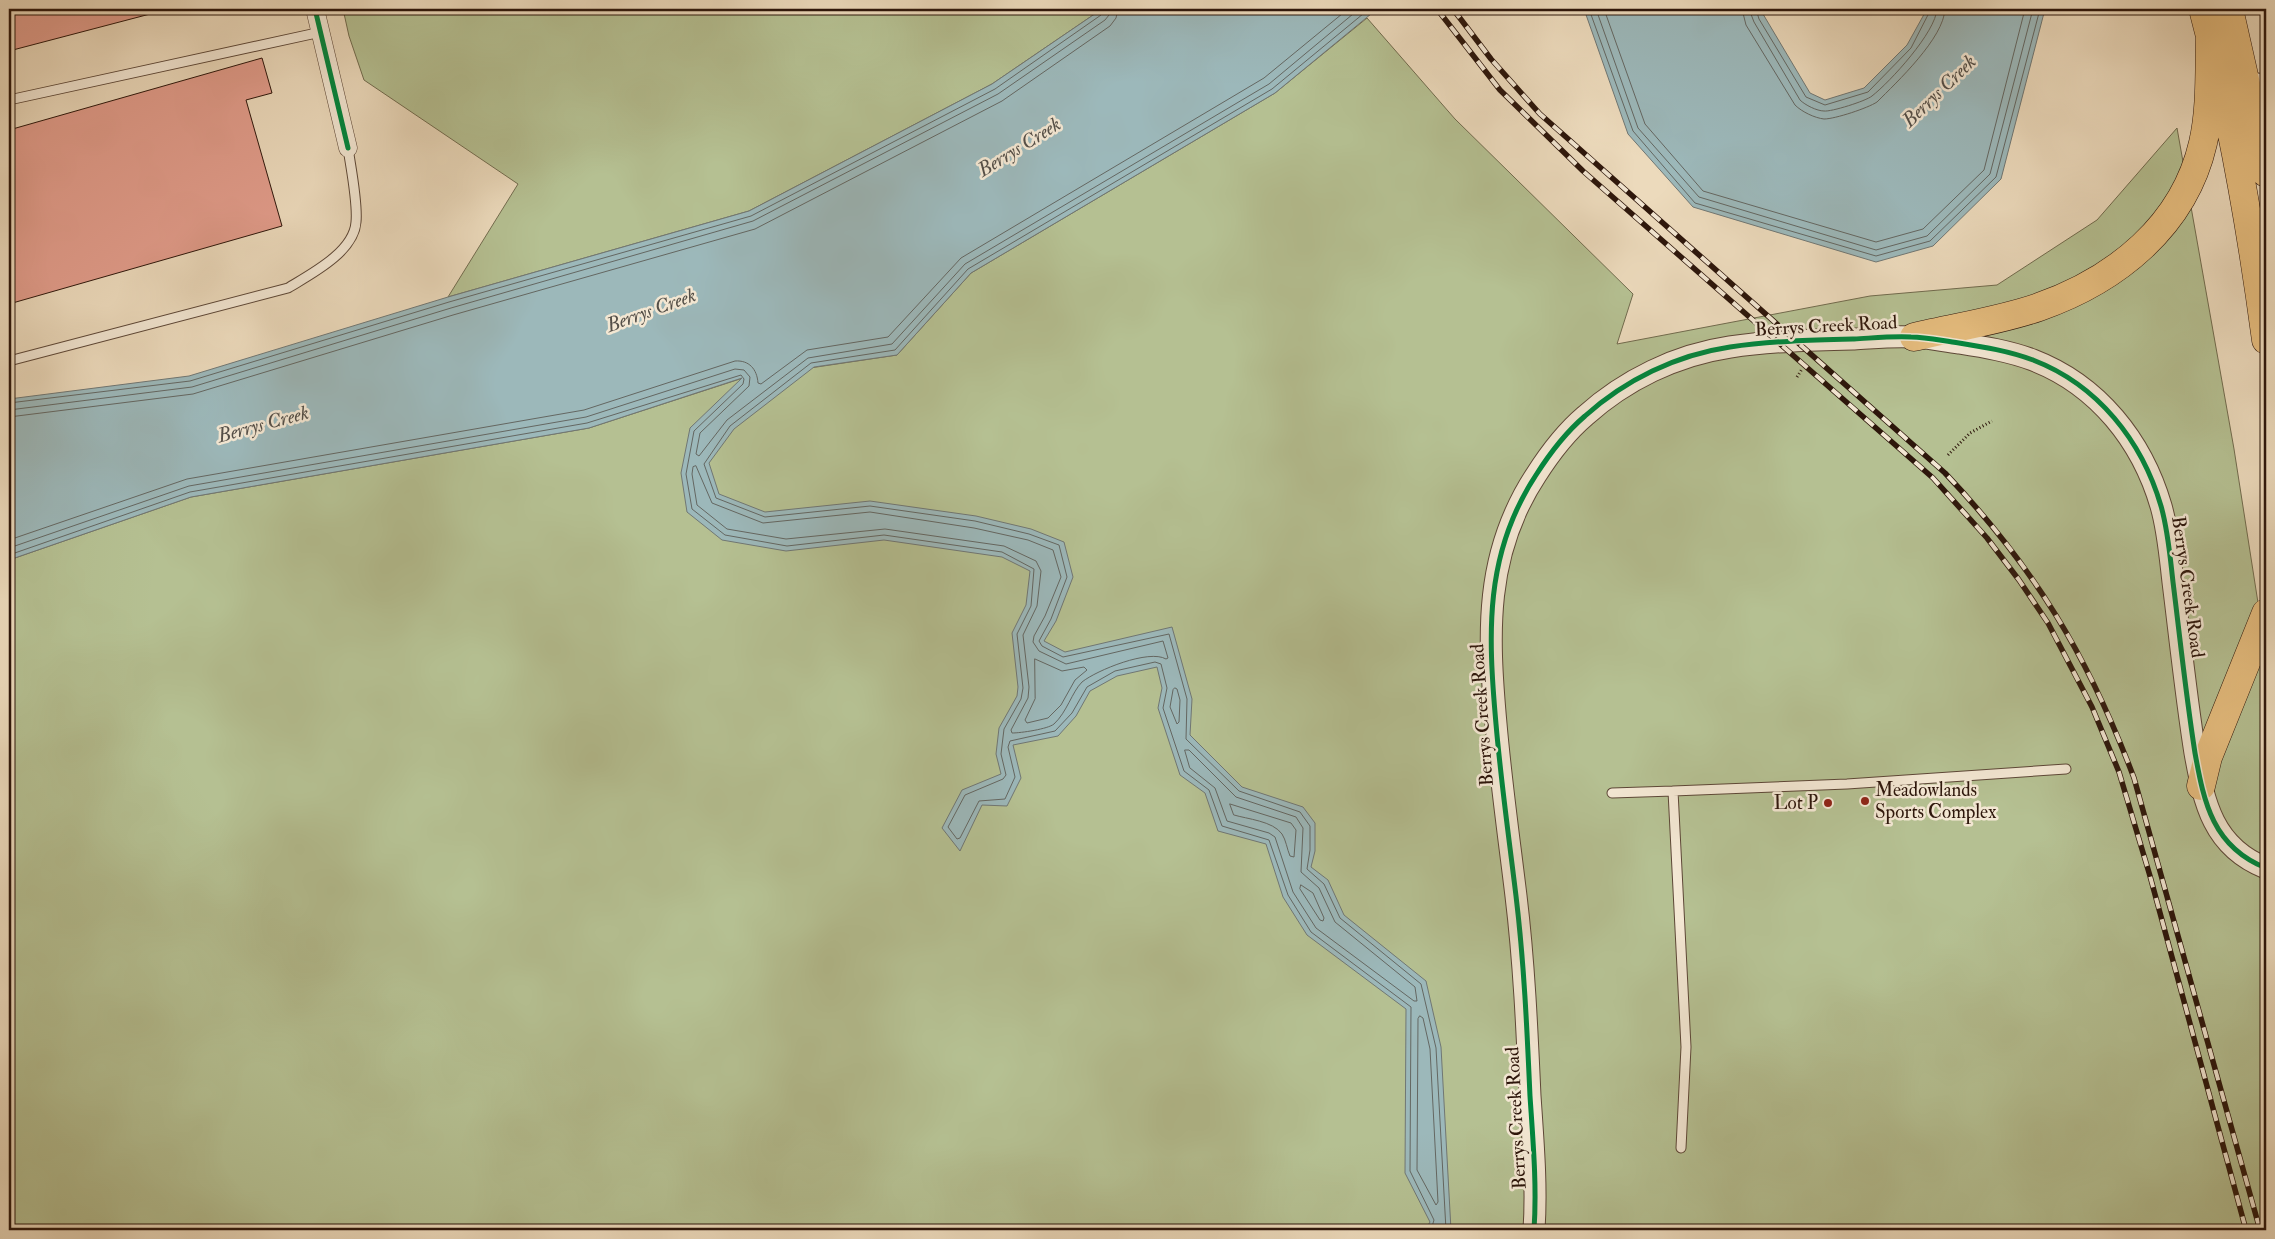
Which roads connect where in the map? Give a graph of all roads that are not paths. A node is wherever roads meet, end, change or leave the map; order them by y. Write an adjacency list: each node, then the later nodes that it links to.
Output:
1 (315, 9): 4 (street)
2 (2230, 9): 5 (main road)
3 (2206, 21): 9 (main road); 10 (main road)
4 (321, 32): 6 (lane); 7 (street)
5 (2256, 78): 8 (main road)
6 (9, 100)
7 (348, 148): 11 (lane)
8 (2266, 173)
9 (1914, 337): 14 (street, Berrys Creek Road); 19 (street, Berrys Creek Road)
10 (2266, 340)
11 (9, 361)
12 (2266, 613): 14 (main road)
13 (2066, 769): 15 (lane)
14 (2201, 786): 17 (street, Berrys Creek Road)
15 (1673, 791): 16 (lane); 18 (lane)
16 (1612, 793)
17 (2266, 868)
18 (1681, 1148)
19 (1534, 1230)

